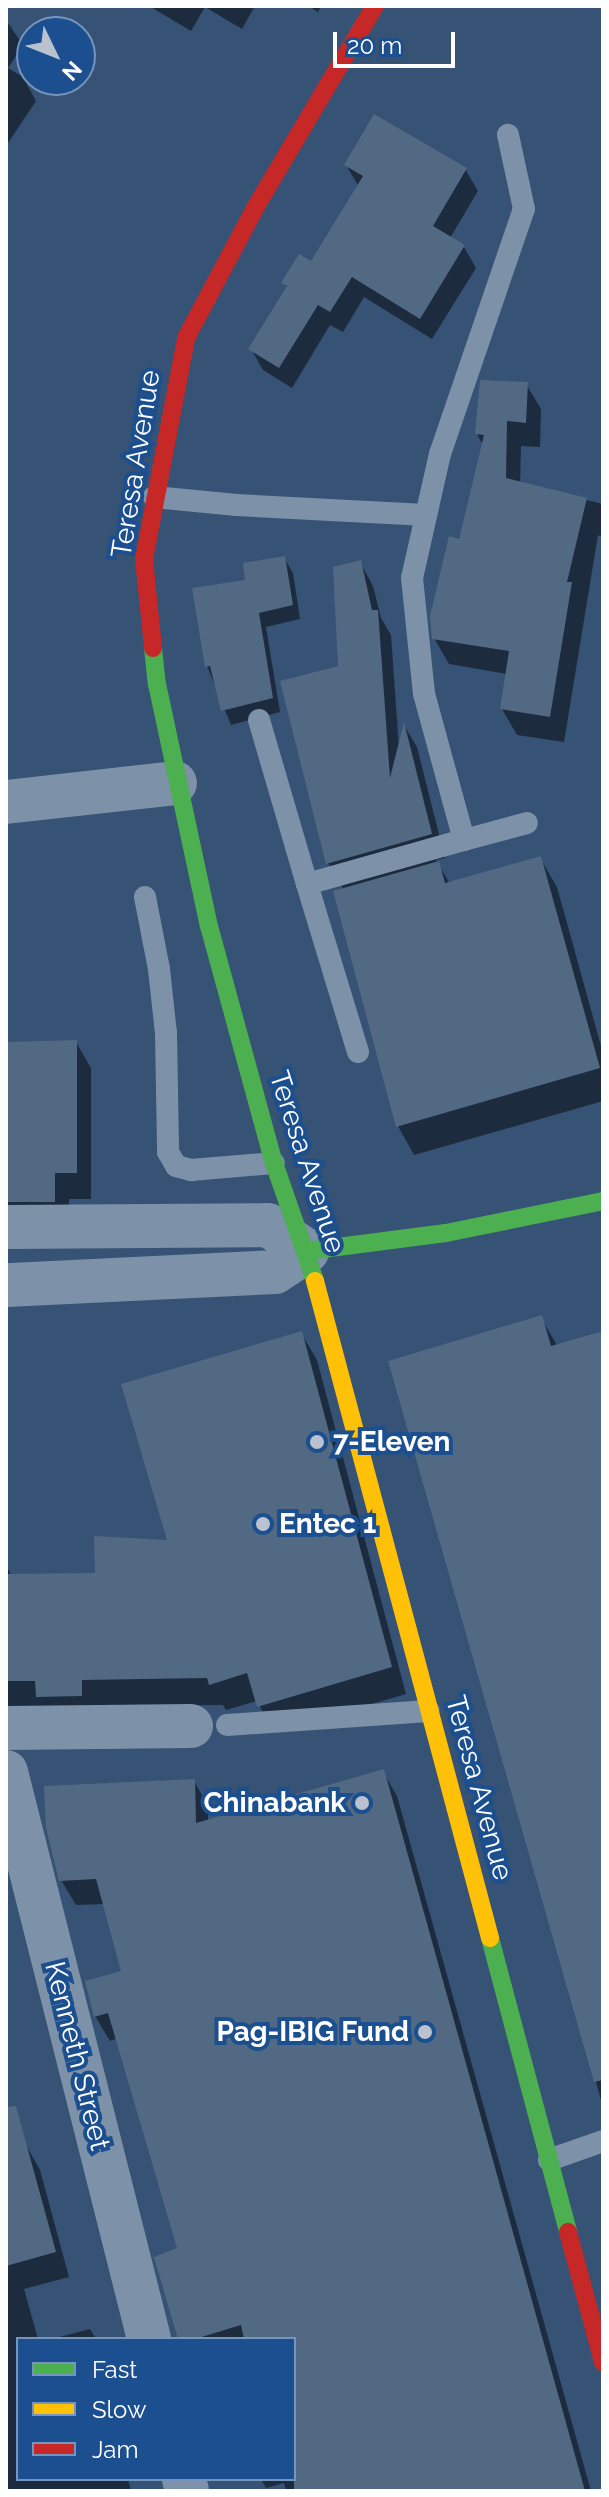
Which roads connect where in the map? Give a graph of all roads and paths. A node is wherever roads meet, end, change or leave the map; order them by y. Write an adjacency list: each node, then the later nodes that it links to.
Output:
1 (375, 6): 3 (street, Teresa Avenue)
2 (508, 135): 4 (lane)
3 (154, 497): 4 (lane); 6 (street, Teresa Avenue)
4 (426, 515): 9 (lane)
5 (259, 720): 10 (lane)
6 (175, 783): 7 (street); 13 (street, Teresa Avenue)
7 (6, 802)
8 (527, 823): 9 (lane)
9 (464, 840): 10 (lane)
10 (307, 884): 12 (lane)
11 (145, 897): 13 (lane)
12 (358, 1052)
13 (274, 1163): 16 (street, Teresa Avenue)
14 (603, 1201): 16 (street)
15 (6, 1227): 16 (street)
16 (307, 1251): 17 (street); 18 (street, Teresa Avenue)
17 (6, 1285)
18 (429, 1711): 19 (lane); 23 (street, Teresa Avenue)
19 (209, 1726): 20 (street)
20 (6, 1728)
21 (6, 1772): 24 (street, Kenneth Street)
22 (603, 2141): 23 (lane)
23 (549, 2160): 25 (street, Teresa Avenue)
24 (148, 2337)
25 (601, 2344)

